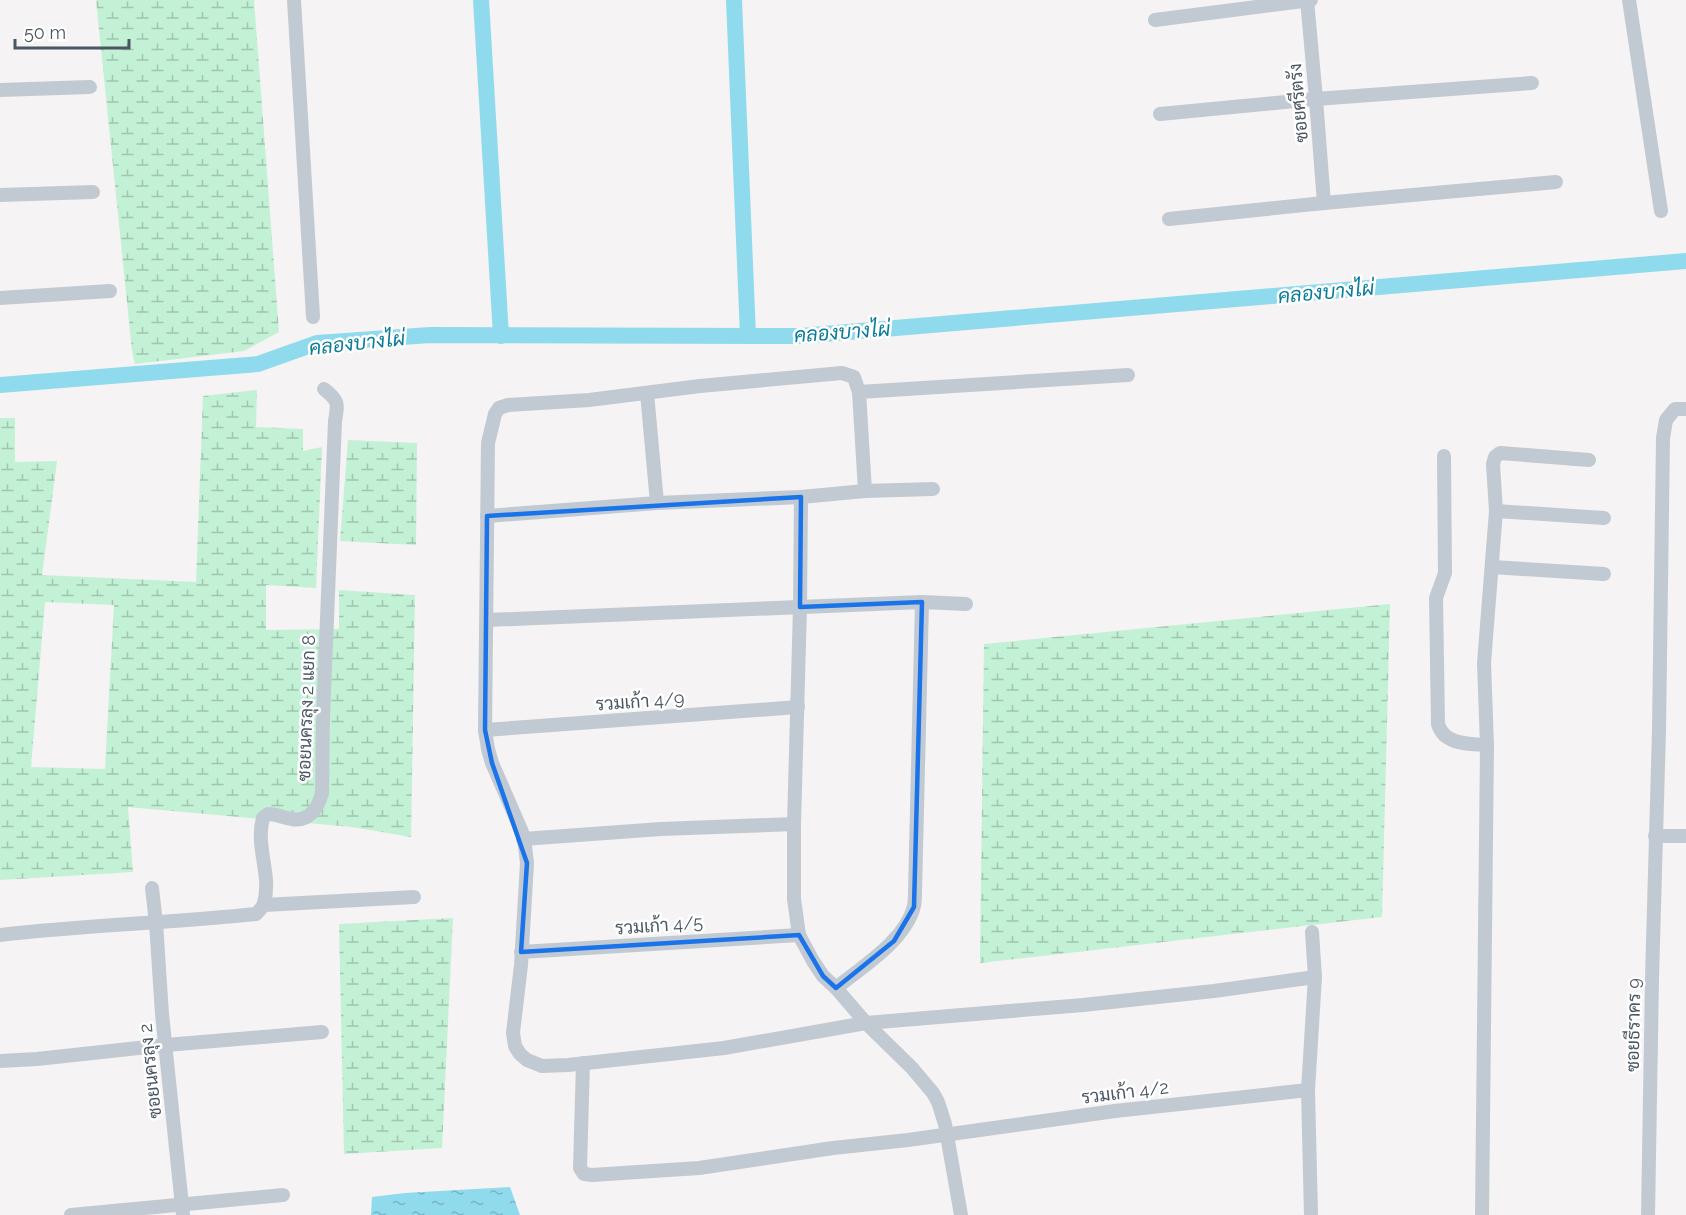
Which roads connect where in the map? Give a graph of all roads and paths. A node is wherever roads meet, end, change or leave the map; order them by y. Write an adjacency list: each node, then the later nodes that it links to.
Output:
1 (294, 0): 18 (street)
2 (1308, 0): 4 (street); 8 (street, ซอยศรีตรัง)
3 (1629, 0): 14 (street)
4 (1155, 20)
5 (1532, 83): 8 (street)
6 (90, 87): 7 (street)
7 (0, 90)
8 (1316, 99): 9 (street); 13 (street, ซอยศรีตรัง)
9 (1160, 114)
10 (1557, 182): 13 (street)
11 (93, 192): 12 (street)
12 (0, 195)
13 (1324, 203): 15 (street)
14 (1661, 211)
15 (1169, 219)
16 (110, 291): 17 (street)
17 (0, 298)
18 (314, 317)
19 (1128, 375): 21 (street)
20 (324, 389): 48 (street, ซอยนครลุง 2 แยก 8)
21 (859, 392): 22 (street); 27 (street)
22 (647, 393): 29 (street); 31 (street)
23 (1686, 409): 43 (street, ซอยธีราคร 9)
24 (1444, 456): 41 (street)
25 (1589, 460): 30 (street)
26 (933, 489): 27 (street)
27 (865, 491): 28 (street)
28 (801, 498): 29 (street); 37 (street)
29 (657, 503): 31 (street)
30 (1496, 511): 32 (street); 33 (street)
31 (487, 516): 38 (street)
32 (1604, 518)
33 (1492, 567): 34 (street); 41 (street)
34 (1604, 574)
35 (922, 603): 36 (street); 37 (street); 55 (street)
36 (966, 604)
37 (800, 607): 38 (street); 39 (street)
38 (487, 620): 40 (street)
39 (798, 707): 40 (street, รวมเก้า 4/9); 42 (street)
40 (485, 730): 45 (street)
41 (1487, 745): 68 (street)
42 (794, 824): 45 (street); 52 (street)
43 (1655, 836): 44 (street); 69 (street, ซอยธีราคร 9)
44 (1686, 836)
45 (524, 839): 53 (street)
46 (152, 888): 49 (street, ซอยนครลุง 2)
47 (414, 897): 48 (street)
48 (264, 904): 49 (street)
49 (156, 922): 51 (street); 58 (street, ซอยนครลุง 2)
50 (1312, 932): 54 (street)
51 (0, 935)
52 (799, 935): 53 (street, รวมเก้า 4/5); 55 (street)
53 (521, 952): 60 (street)
54 (1315, 977): 56 (street); 61 (street)
55 (836, 988): 56 (street)
56 (866, 1023): 60 (street); 62 (street)
57 (322, 1032): 58 (street)
58 (166, 1044): 59 (street); 64 (street, ซอยนครลุง 2)
59 (0, 1061)
60 (583, 1063): 62 (street, รวมเก้า 4/2)
61 (1308, 1090): 62 (street, รวมเก้า 4/2); 67 (street)
62 (947, 1134): 66 (street)
63 (284, 1195): 64 (street)
64 (183, 1210): 65 (street)
65 (70, 1215)
66 (961, 1215)
67 (1311, 1215)
68 (1482, 1215)
69 (1648, 1215)

